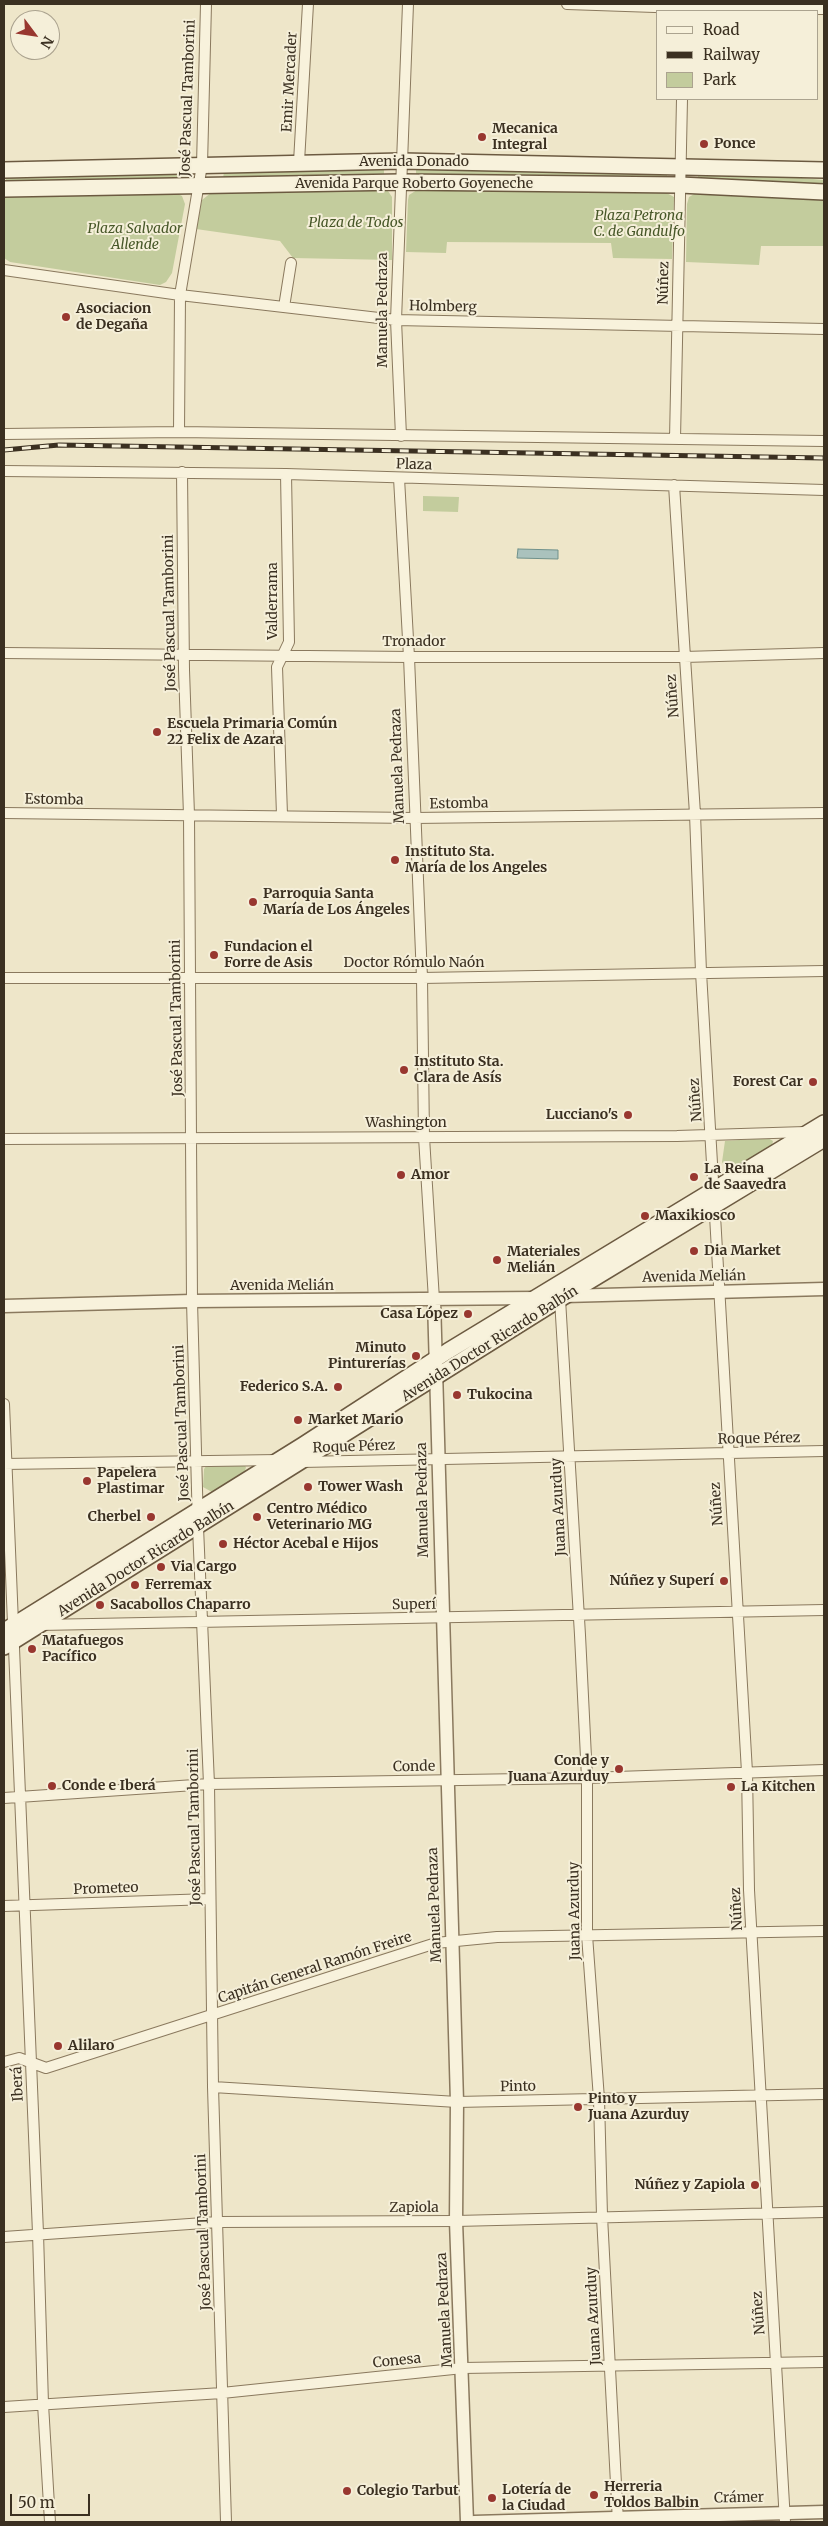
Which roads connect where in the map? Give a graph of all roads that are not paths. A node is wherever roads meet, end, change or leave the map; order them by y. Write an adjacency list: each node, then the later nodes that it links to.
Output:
1 (206, 4): 10 (street, José Pascual Tamborini)
2 (308, 4): 9 (street, Emir Mercader)
3 (408, 4): 8 (street, Manuela Pedraza)
4 (567, 4): 5 (street)
5 (684, 8): 6 (street)
6 (824, 9)
7 (682, 100): 11 (street, Núñez)
8 (402, 161): 9 (main road, Avenida Donado); 11 (main road, Avenida Donado); 14 (street, Manuela Pedraza)
9 (299, 162): 10 (main road, Avenida Donado)
10 (202, 165): 12 (main road, Avenida Donado); 15 (street, José Pascual Tamborini)
11 (681, 166): 13 (main road, Avenida Donado); 16 (street, Núñez)
12 (4, 170)
13 (824, 170)
14 (401, 182): 15 (main road, Avenida Parque Roberto Goyeneche); 16 (main road, Avenida Parque Roberto Goyeneche); 23 (street, Manuela Pedraza)
15 (199, 185): 17 (main road, Avenida Parque Roberto Goyeneche); 21 (street, José Pascual Tamborini)
16 (680, 185): 18 (main road, Avenida Parque Roberto Goyeneche); 24 (street, Núñez)
17 (4, 188)
18 (824, 192)
19 (291, 263): 22 (street)
20 (4, 270): 21 (street, Holmberg)
21 (180, 295): 22 (street, Holmberg); 26 (street, José Pascual Tamborini)
22 (284, 307): 23 (street, Holmberg)
23 (396, 320): 24 (street, Holmberg); 28 (street, Manuela Pedraza)
24 (677, 326): 25 (street, Holmberg); 29 (street, Núñez)
25 (824, 329)
26 (180, 432): 27 (street, Plaza); 28 (street, Plaza)
27 (4, 434)
28 (401, 436): 29 (street, Plaza)
29 (675, 439): 30 (street, Plaza)
30 (824, 441)
31 (4, 471): 32 (street, Plaza)
32 (182, 472): 33 (street, Plaza); 39 (street, José Pascual Tamborini)
33 (286, 474): 34 (street, Plaza); 40 (street, Valderrama)
34 (399, 478): 35 (street, Plaza); 41 (street, Manuela Pedraza)
35 (674, 485): 36 (street, Plaza); 42 (street, Núñez)
36 (824, 490)
37 (4, 653): 39 (street, Tronador)
38 (824, 653): 42 (street, Tronador)
39 (184, 655): 40 (street, Tronador); 46 (street, José Pascual Tamborini)
40 (282, 655): 41 (street, Tronador); 47 (street, Valderrama)
41 (409, 656): 42 (street, Tronador); 48 (street, Manuela Pedraza)
42 (684, 657): 45 (street, Núñez)
43 (4, 813): 46 (street, Estomba)
44 (824, 813): 45 (street, Estomba)
45 (694, 814): 48 (street, Estomba); 50 (street, Núñez)
46 (188, 815): 47 (street, Estomba); 52 (street, José Pascual Tamborini)
47 (282, 815): 48 (street, Estomba)
48 (414, 818): 53 (street, Manuela Pedraza)
49 (824, 971): 50 (street, Doctor Rómulo Naón)
50 (701, 972): 53 (street, Doctor Rómulo Naón); 56 (street, Núñez)
51 (4, 978): 52 (street, Doctor Rómulo Naón)
52 (190, 978): 53 (street, Doctor Rómulo Naón); 58 (street, José Pascual Tamborini)
53 (422, 978): 57 (street, Manuela Pedraza)
54 (824, 1123): 55 (main road, Avenida Doctor Ricardo Balbín)
55 (809, 1132): 56 (street, Washington); 61 (main road, Avenida Doctor Ricardo Balbín)
56 (712, 1136): 57 (street, Washington); 61 (street, Núñez)
57 (424, 1137): 58 (street, Washington); 66 (street, Manuela Pedraza)
58 (192, 1138): 59 (street, Washington); 67 (street, José Pascual Tamborini)
59 (4, 1139)
60 (824, 1139): 61 (main road, Avenida Doctor Ricardo Balbín)
61 (715, 1198): 63 (street, Núñez); 64 (main road, Avenida Doctor Ricardo Balbín); 65 (main road, Avenida Doctor Ricardo Balbín)
62 (824, 1289): 63 (street, Avenida Melián)
63 (719, 1292): 64 (street, Avenida Melián); 73 (street, Núñez)
64 (562, 1297): 65 (street, Avenida Melián); 70 (main road, Avenida Doctor Ricardo Balbín); 74 (street, Juana Azurduy)
65 (536, 1298): 66 (street, Avenida Melián); 69 (main road, Avenida Doctor Ricardo Balbín)
66 (434, 1300): 67 (street, Avenida Melián); 69 (street, Manuela Pedraza)
67 (192, 1301): 68 (street, Avenida Melián); 77 (street, José Pascual Tamborini)
68 (4, 1306)
69 (436, 1359): 70 (street, Manuela Pedraza); 76 (main road, Avenida Doctor Ricardo Balbín)
70 (436, 1378): 75 (street, Manuela Pedraza); 78 (main road, Avenida Doctor Ricardo Balbín)
71 (4, 1404): 79 (street, Iberá)
72 (824, 1451): 73 (street, Roque Pérez)
73 (728, 1454): 74 (street, Roque Pérez); 83 (street, Núñez)
74 (570, 1455): 75 (street, Roque Pérez); 84 (street, Juana Azurduy)
75 (437, 1458): 78 (street, Roque Pérez); 85 (street, Manuela Pedraza)
76 (276, 1460): 77 (street, Roque Pérez); 78 (street, Roque Pérez); 80 (main road, Avenida Doctor Ricardo Balbín)
77 (197, 1461): 79 (street, Roque Pérez); 80 (street, José Pascual Tamborini)
78 (302, 1462): 81 (main road, Avenida Doctor Ricardo Balbín)
79 (5, 1464): 88 (street, Iberá)
80 (199, 1509): 81 (street, José Pascual Tamborini); 88 (main road, Avenida Doctor Ricardo Balbín)
81 (198, 1527): 86 (street, José Pascual Tamborini); 87 (main road, Avenida Doctor Ricardo Balbín)
82 (824, 1610): 83 (street, Superí)
83 (738, 1612): 84 (street, Superí); 90 (street, Núñez)
84 (579, 1615): 85 (street, Superí); 91 (street, Juana Azurduy)
85 (442, 1618): 86 (street, Superí); 92 (street, Manuela Pedraza)
86 (203, 1623): 87 (street, Superí); 93 (street, José Pascual Tamborini)
87 (38, 1625): 88 (main road, Avenida Doctor Ricardo Balbín)
88 (8, 1634): 94 (street, Iberá)
89 (824, 1770): 90 (street, Conde)
90 (747, 1772): 91 (street, Conde); 100 (street, Núñez)
91 (587, 1778): 92 (street, Conde); 101 (street, Juana Azurduy)
92 (446, 1780): 93 (street, Conde); 102 (street, Manuela Pedraza)
93 (209, 1784): 94 (street, Conde); 96 (street, José Pascual Tamborini)
94 (19, 1797): 95 (street, Conde); 98 (street, Iberá)
95 (4, 1798)
96 (210, 1899): 98 (street, Prometeo); 103 (street, José Pascual Tamborini)
97 (4, 1906): 98 (street, Prometeo)
98 (26, 1906): 105 (street, Iberá)
99 (824, 1931): 100 (street, Capitán General Ramón Freire)
100 (752, 1933): 101 (street, Capitán General Ramón Freire); 107 (street, Núñez)
101 (587, 1935): 102 (street, Capitán General Ramón Freire); 109 (street, Juana Azurduy)
102 (451, 1942): 103 (street, Capitán General Ramón Freire); 110 (street, Manuela Pedraza)
103 (213, 2015): 105 (street, Capitán General Ramón Freire); 106 (street, José Pascual Tamborini)
104 (4, 2062): 105 (street, Capitán General Ramón Freire)
105 (30, 2062): 116 (street, Iberá)
106 (213, 2087): 110 (street, Pinto); 115 (street, José Pascual Tamborini)
107 (760, 2094): 108 (street, Pinto); 109 (street, Pinto); 112 (street, Núñez)
108 (824, 2094)
109 (599, 2099): 110 (street, Pinto); 113 (street, Juana Azurduy)
110 (457, 2102): 114 (street, Manuela Pedraza)
111 (824, 2212): 112 (street, Zapiola)
112 (767, 2214): 113 (street, Zapiola); 119 (street, Núñez)
113 (602, 2216): 114 (street, Zapiola); 120 (street, Juana Azurduy)
114 (456, 2221): 115 (street, Zapiola); 121 (street, Manuela Pedraza)
115 (218, 2222): 116 (street, Zapiola); 122 (street, José Pascual Tamborini)
116 (38, 2234): 117 (street, Zapiola); 123 (street, Iberá)
117 (4, 2237)
118 (824, 2362): 119 (street, Conesa)
119 (776, 2363): 120 (street, Conesa); 126 (street, Núñez)
120 (610, 2366): 121 (street, Conesa); 127 (street, Juana Azurduy)
121 (463, 2368): 122 (street, Conesa); 130 (street, Manuela Pedraza)
122 (222, 2393): 123 (street, Conesa); 129 (street, José Pascual Tamborini)
123 (43, 2404): 124 (street, Conesa); 128 (street, Iberá)
124 (4, 2407)
125 (824, 2512): 126 (street, Crámer)
126 (784, 2517): 127 (street, Crámer)
127 (618, 2519): 131 (street, Crámer)
128 (50, 2522)
129 (226, 2522)
130 (467, 2522)
131 (474, 2522)

